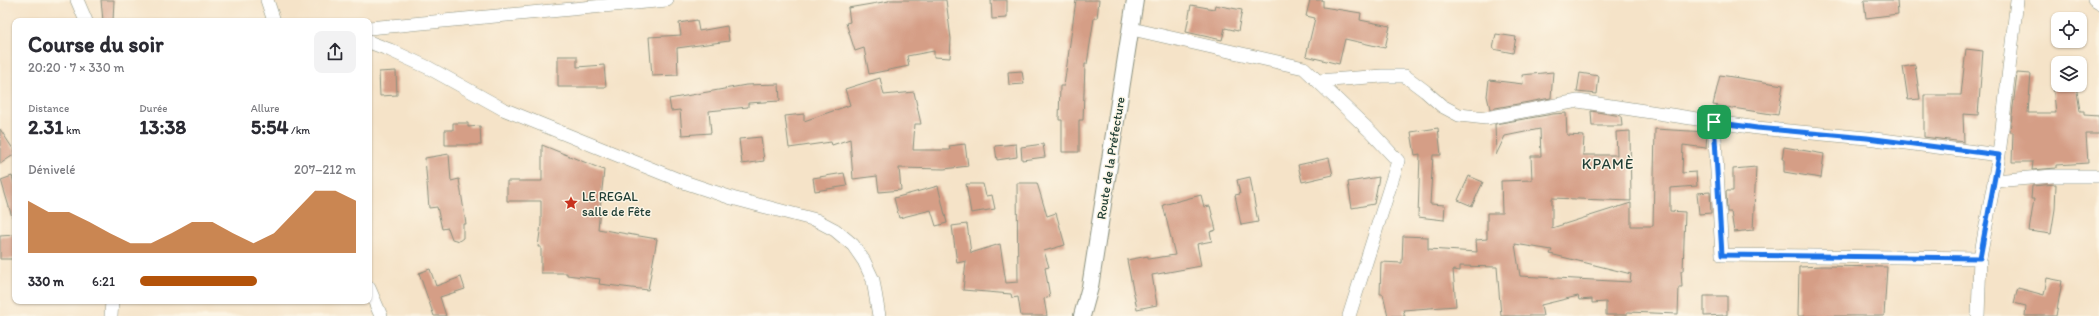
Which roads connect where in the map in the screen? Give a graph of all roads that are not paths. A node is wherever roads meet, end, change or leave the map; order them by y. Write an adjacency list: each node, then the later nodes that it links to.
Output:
1 (77, 0): 8 (street)
2 (267, 0): 9 (street)
3 (667, 0): 10 (street)
4 (1135, 0): 11 (street, Route de la Préfecture)
5 (2017, 0): 15 (street)
6 (2094, 0): 7 (street)
7 (2099, 3)
8 (85, 18)
9 (273, 18)
10 (372, 28)
11 (1132, 29): 13 (street); 24 (street, Route de la Préfecture)
12 (372, 43): 23 (street)
13 (1318, 81): 14 (street); 25 (street)
14 (1714, 122): 15 (street); 18 (street)
15 (1999, 155): 17 (street)
16 (2099, 176): 17 (street)
17 (1995, 180): 18 (street)
18 (1980, 258): 26 (street)
19 (372, 295): 22 (street)
20 (112, 304): 21 (street)
21 (110, 316)
22 (381, 316)
23 (879, 316)
24 (1082, 316)
25 (1350, 316)
26 (1978, 316)

